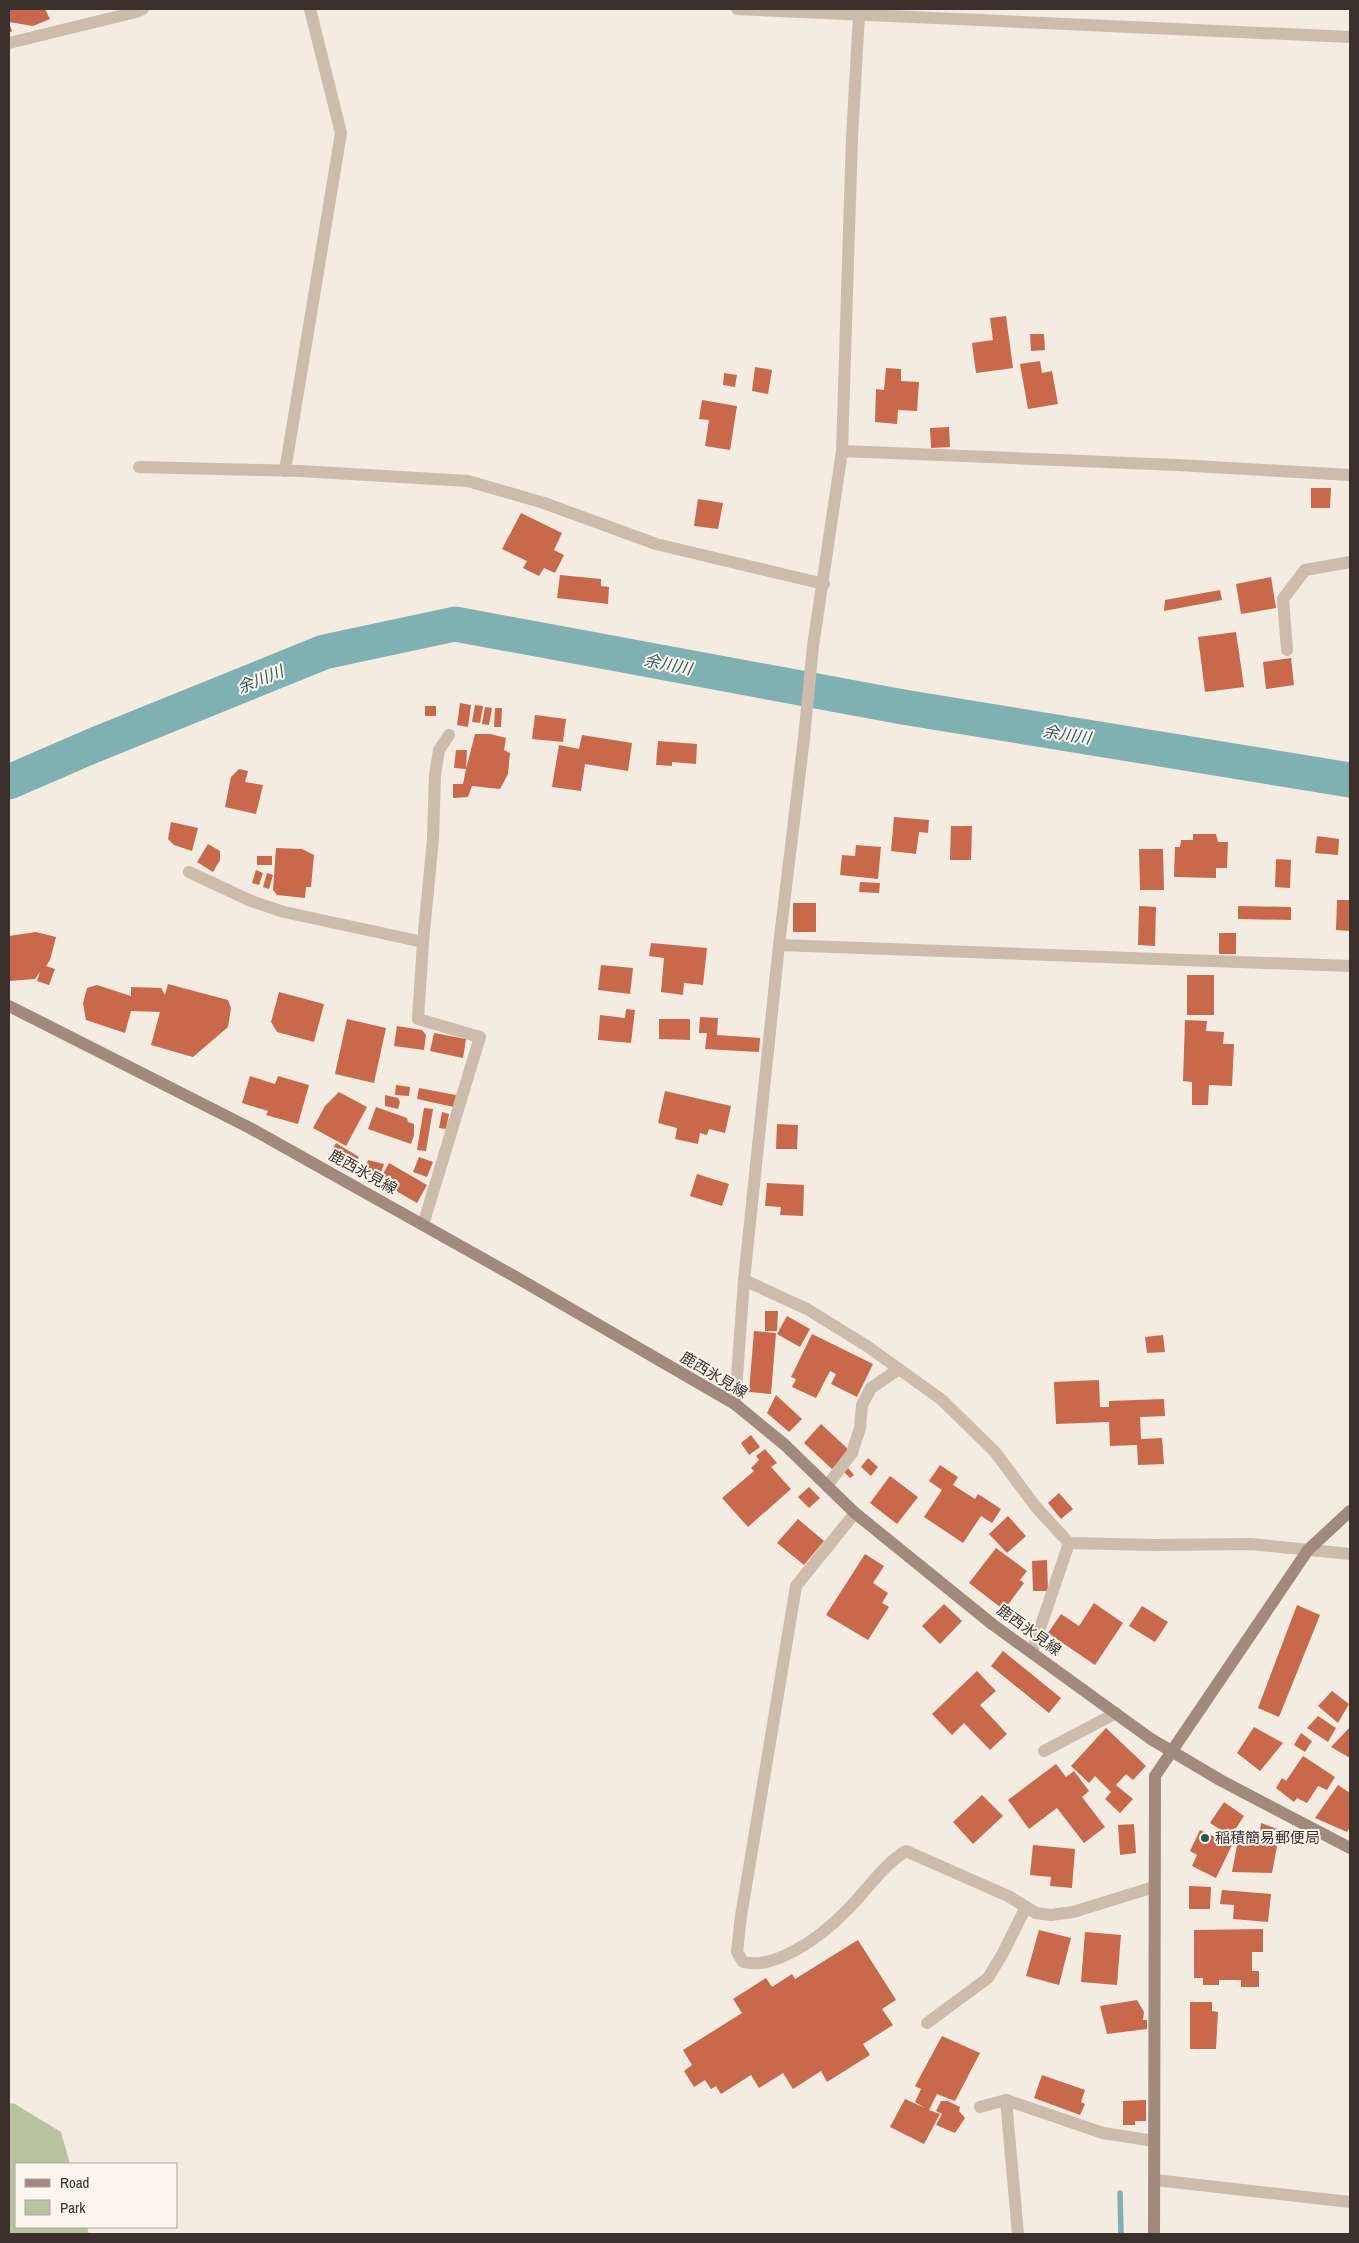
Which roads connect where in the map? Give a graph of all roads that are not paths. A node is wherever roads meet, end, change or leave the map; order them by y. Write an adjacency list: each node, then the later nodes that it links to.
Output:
1 (143, 9): 6 (street)
2 (310, 9): 9 (street)
3 (737, 9): 4 (street)
4 (859, 15): 5 (street); 7 (street)
5 (1350, 37)
6 (9, 43)
7 (842, 451): 10 (street); 12 (street)
8 (139, 467): 9 (street)
9 (285, 471): 12 (street)
10 (1350, 475)
11 (1350, 562): 13 (street)
12 (824, 584): 17 (street)
13 (1287, 650)
14 (449, 735): 16 (street)
15 (189, 872): 16 (street)
16 (423, 942): 20 (street)
17 (779, 944): 18 (street); 21 (street)
18 (1350, 966)
19 (9, 1006): 20 (main road, 鹿西氷見線)
20 (423, 1225): 23 (main road, 鹿西氷見線)
21 (744, 1280): 22 (street); 23 (street)
22 (898, 1369): 24 (street); 27 (street)
23 (735, 1404): 24 (main road, 鹿西氷見線)
24 (827, 1486): 26 (main road, 鹿西氷見線)
25 (1350, 1511): 28 (main road)
26 (855, 1513): 30 (main road, 鹿西氷見線); 36 (street)
27 (1069, 1543): 28 (street); 30 (street)
28 (1308, 1550): 29 (street); 33 (main road)
29 (1350, 1554)
30 (1032, 1652): 31 (main road, 鹿西氷見線)
31 (1116, 1713): 32 (street); 33 (main road, 鹿西氷見線)
32 (1044, 1751)
33 (1173, 1751): 34 (main road, 鹿西氷見線); 35 (main road)
34 (1350, 1848)
35 (1154, 1888): 36 (street); 40 (main road)
36 (1026, 1907): 37 (street)
37 (927, 2023)
38 (1006, 2100): 39 (street); 40 (street); 43 (street)
39 (980, 2107)
40 (1154, 2141): 41 (main road)
41 (1155, 2180): 42 (street); 44 (main road)
42 (1350, 2202)
43 (1018, 2234)
44 (1154, 2234)

